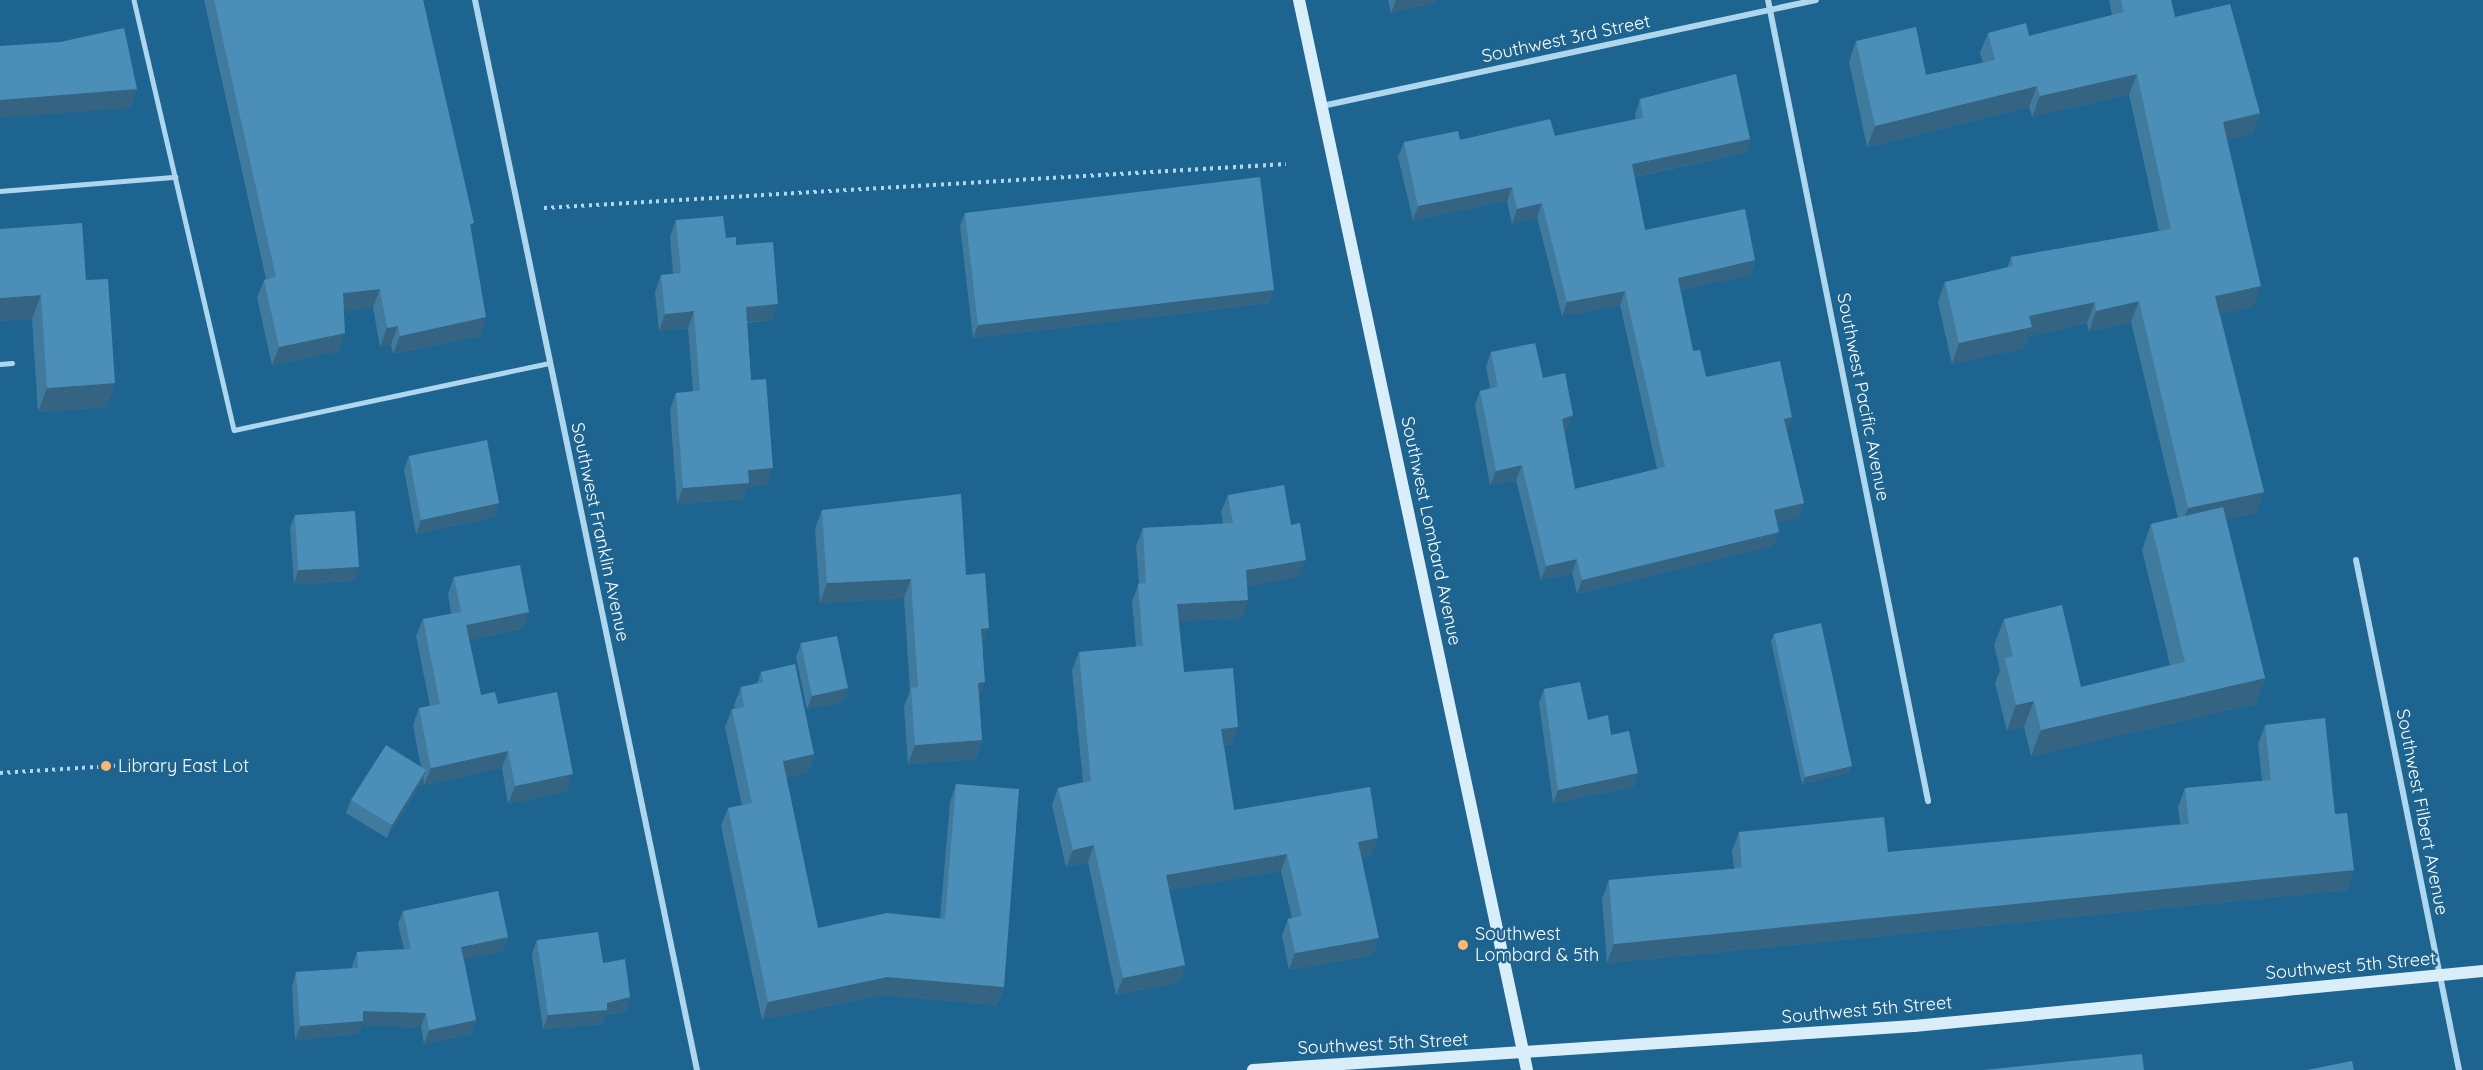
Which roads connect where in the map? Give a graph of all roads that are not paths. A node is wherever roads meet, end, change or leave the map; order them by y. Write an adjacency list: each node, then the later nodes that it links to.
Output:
1 (134, 0): 8 (lane)
2 (475, 0): 11 (street, Southwest Franklin Avenue)
3 (1299, 0): 7 (street, Southwest Lombard Avenue)
4 (1768, 0): 6 (street, Southwest Pacific Avenue)
5 (1816, 0): 6 (street, Southwest 3rd Street)
6 (1770, 11): 7 (street, Southwest 3rd Street); 14 (street, Southwest Pacific Avenue)
7 (1321, 106): 17 (street, Southwest Lombard Avenue)
8 (175, 177): 9 (lane); 11 (lane)
9 (0, 191)
10 (12, 363): 12 (lane)
11 (550, 363): 18 (street, Southwest Franklin Avenue)
12 (0, 364)
13 (2356, 560): 16 (street, Southwest Filbert Avenue)
14 (1928, 801)
15 (2483, 970): 16 (street, Southwest 5th Street)
16 (2439, 975): 17 (street, Southwest 5th Street); 21 (street, Southwest Filbert Avenue)
17 (1524, 1054): 19 (street, Southwest 5th Street); 20 (street, Southwest Lombard Avenue)
18 (697, 1070)
19 (1253, 1070)
20 (1527, 1070)
21 (2459, 1070)

